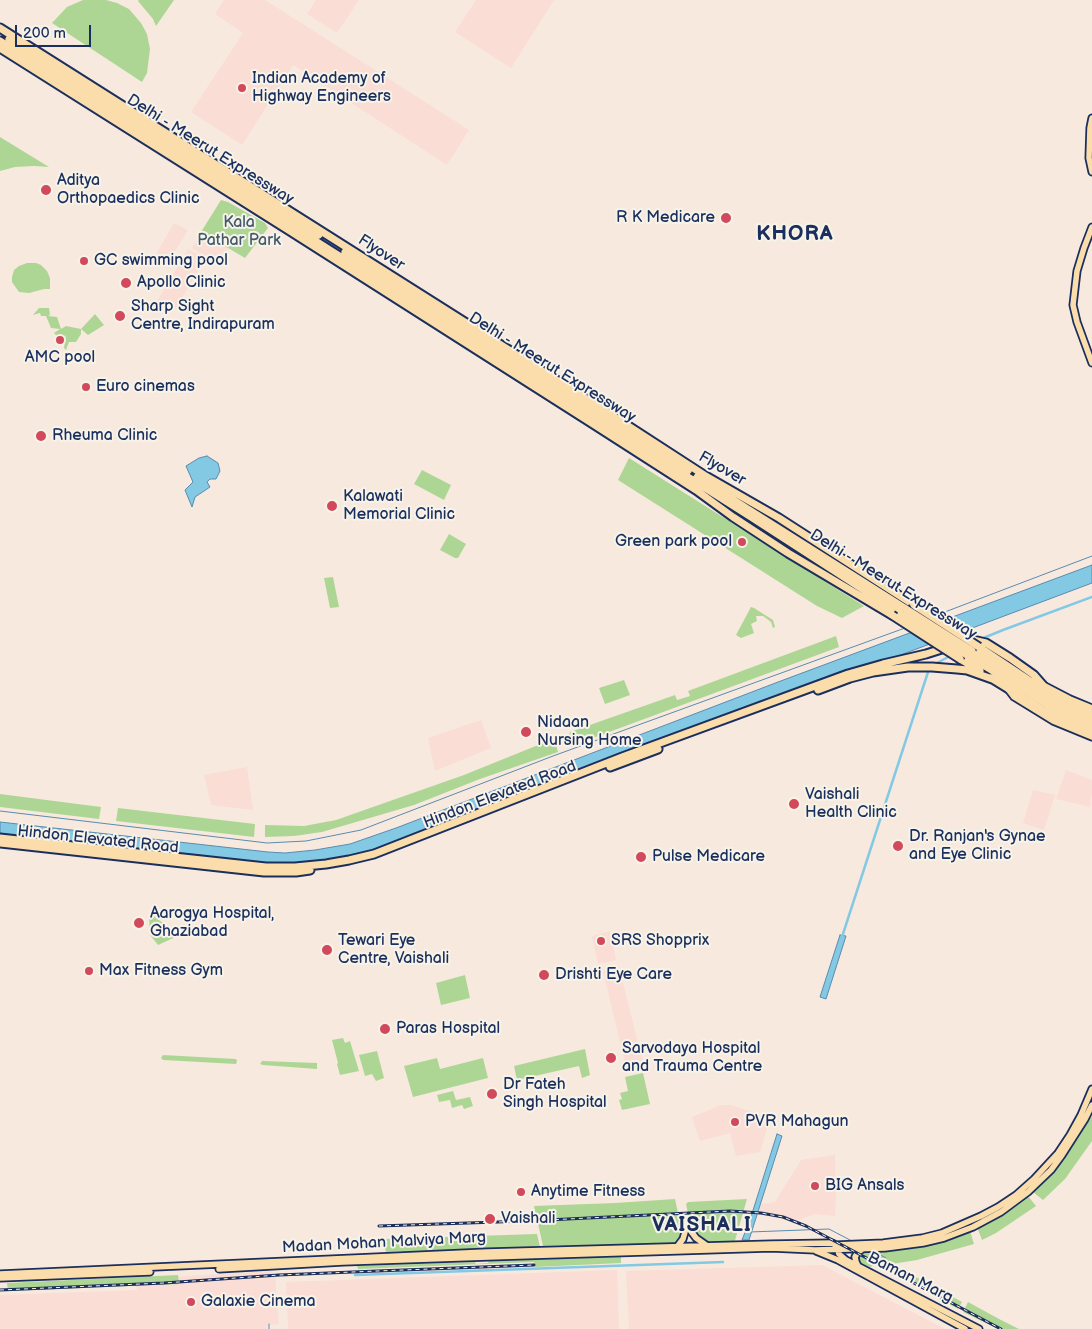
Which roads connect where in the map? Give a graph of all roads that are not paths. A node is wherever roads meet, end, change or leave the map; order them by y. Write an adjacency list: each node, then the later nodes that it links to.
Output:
1 (0, 28): 13 (highway, Flyover)
2 (0, 33): 5 (highway, Delhi - Meerut Expressway)
3 (0, 41): 5 (highway, Delhi - Meerut Expressway)
4 (0, 48): 10 (highway)
5 (106, 105): 10 (highway, Delhi - Meerut Expressway)
6 (1092, 118): 7 (main road)
7 (1092, 172)
8 (1092, 227): 9 (main road)
9 (1092, 362)
10 (599, 422): 11 (highway, Delhi - Meerut Expressway); 12 (highway, Delhi - Meerut Expressway)
11 (698, 488): 14 (highway); 14 (highway); 16 (highway, Delhi - Meerut Expressway)
12 (720, 491): 13 (highway); 15 (highway, Delhi - Meerut Expressway)
13 (802, 535): 15 (highway); 18 (highway, bridge)
14 (792, 553): 16 (highway)
15 (885, 596): 17 (highway, Delhi - Meerut Expressway)
16 (868, 597): 17 (highway, Delhi - Meerut Expressway); 20 (highway, bridge)
17 (903, 611): 18 (highway, Delhi - Meerut Expressway, bridge)
18 (973, 651): 19 (highway); 26 (highway, Delhi - Meerut Expressway); 27 (highway, Delhi - Meerut Expressway)
19 (1008, 666): 21 (main road); 23 (highway)
20 (995, 680): 22 (highway); 31 (highway, Hindon Elevated Road)
21 (1042, 684): 23 (highway); 24 (main road); 30 (highway, Hindon Elevated Road)
22 (1005, 686): 28 (highway); 29 (main road)
23 (1060, 699): 25 (highway)
24 (1092, 708)
25 (1092, 714)
26 (1092, 720)
27 (1092, 726)
28 (1092, 732)
29 (1092, 737)
30 (0, 838)
31 (0, 843)
32 (1092, 1089): 34 (main road, Madan Mohan Malviya Marg)
33 (1092, 1105): 34 (main road, Madan Mohan Malviya Marg)
34 (993, 1213): 37 (main road, Madan Mohan Malviya Marg); 38 (main road, Madan Mohan Malviya Marg)
35 (708, 1246): 36 (main road, Madan Mohan Malviya Marg); 36 (main road); 37 (main road, Madan Mohan Malviya Marg)
36 (677, 1247): 42 (main road, Madan Mohan Malviya Marg)
37 (835, 1247): 38 (main road, Madan Mohan Malviya Marg); 39 (main road, Madan Mohan Malviya Marg); 40 (main road); 41 (main road, Baman Marg)
38 (863, 1249): 41 (main road)
39 (814, 1250): 40 (main road, Baman Marg); 43 (main road, Madan Mohan Malviya Marg)
40 (838, 1260): 44 (main road, Baman Marg)
41 (859, 1267): 44 (main road, Baman Marg)
42 (0, 1274)
43 (0, 1278)
44 (943, 1315): 45 (main road, Baman Marg); 46 (main road, Baman Marg)
45 (965, 1329)
46 (979, 1329)

